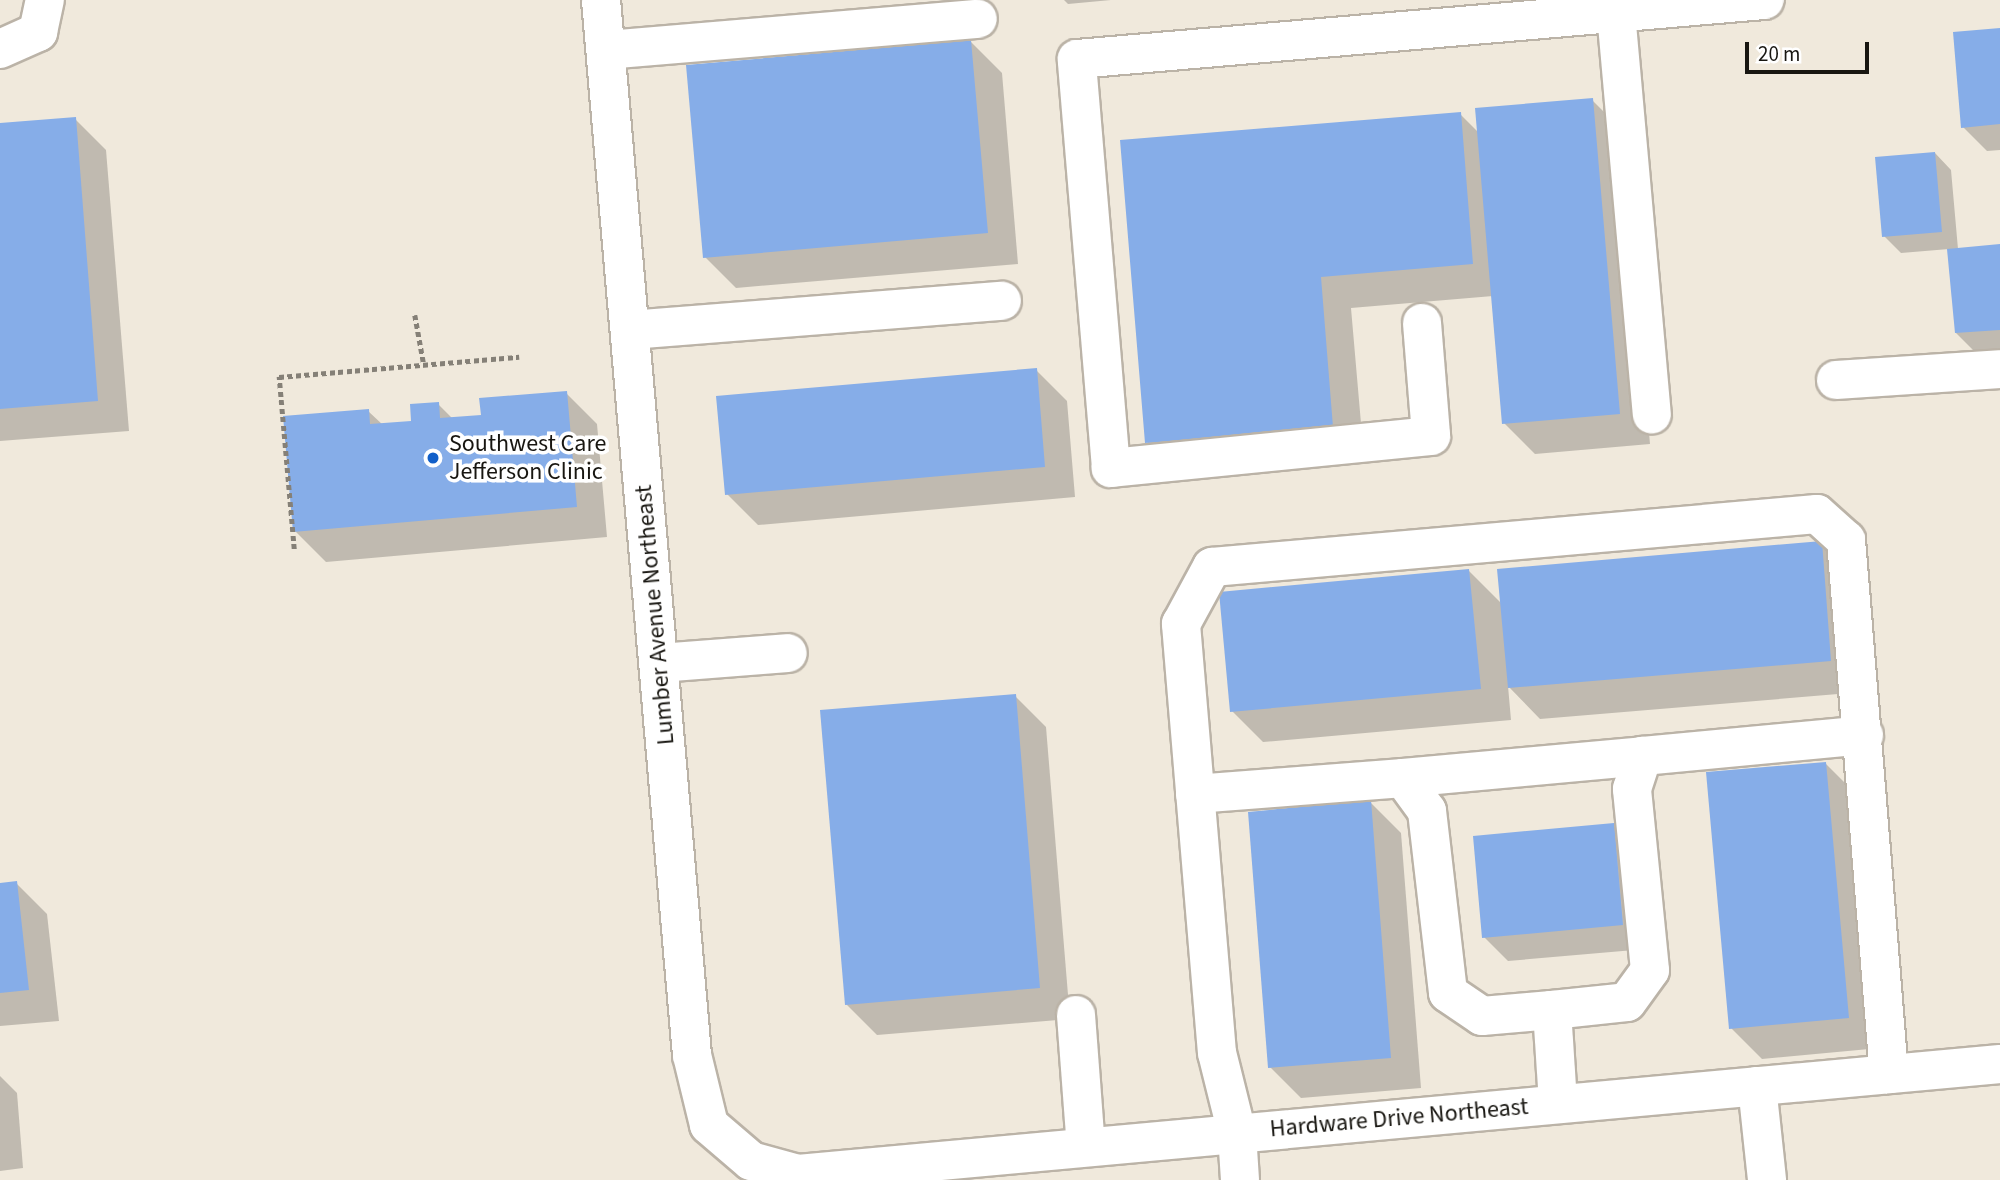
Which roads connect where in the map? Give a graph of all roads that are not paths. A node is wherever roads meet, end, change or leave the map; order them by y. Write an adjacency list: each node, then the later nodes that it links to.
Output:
1 (601, 0): 7 (street, Lumber Avenue Northeast)
2 (1764, 0): 4 (street)
3 (46, 2): 6 (street)
4 (1616, 13): 9 (street); 13 (street)
5 (978, 19): 7 (street)
6 (0, 49)
7 (606, 50): 10 (street, Lumber Avenue Northeast)
8 (1002, 300): 10 (street)
9 (1422, 323)
10 (630, 330): 15 (street, Lumber Avenue Northeast)
11 (2000, 369): 12 (street)
12 (1836, 380)
13 (1652, 414)
14 (788, 653): 15 (street)
15 (659, 663): 28 (street, Lumber Avenue Northeast)
16 (1864, 735): 17 (street); 19 (street); 23 (street)
17 (1643, 756): 18 (street); 20 (street)
18 (1403, 778): 19 (street); 20 (street)
19 (1195, 794): 26 (street)
20 (1552, 1010): 25 (street)
21 (1076, 1015): 27 (street)
22 (2000, 1064): 23 (street, Hardware Drive Northeast)
23 (1889, 1074): 24 (street, Hardware Drive Northeast)
24 (1758, 1086): 25 (street, Hardware Drive Northeast); 30 (street)
25 (1558, 1104): 26 (street, Hardware Drive Northeast)
26 (1237, 1133): 27 (street, Hardware Drive Northeast); 29 (street)
27 (1086, 1147): 28 (street, Hardware Drive Northeast)
28 (798, 1174)
29 (1240, 1180)
30 (1767, 1180)

